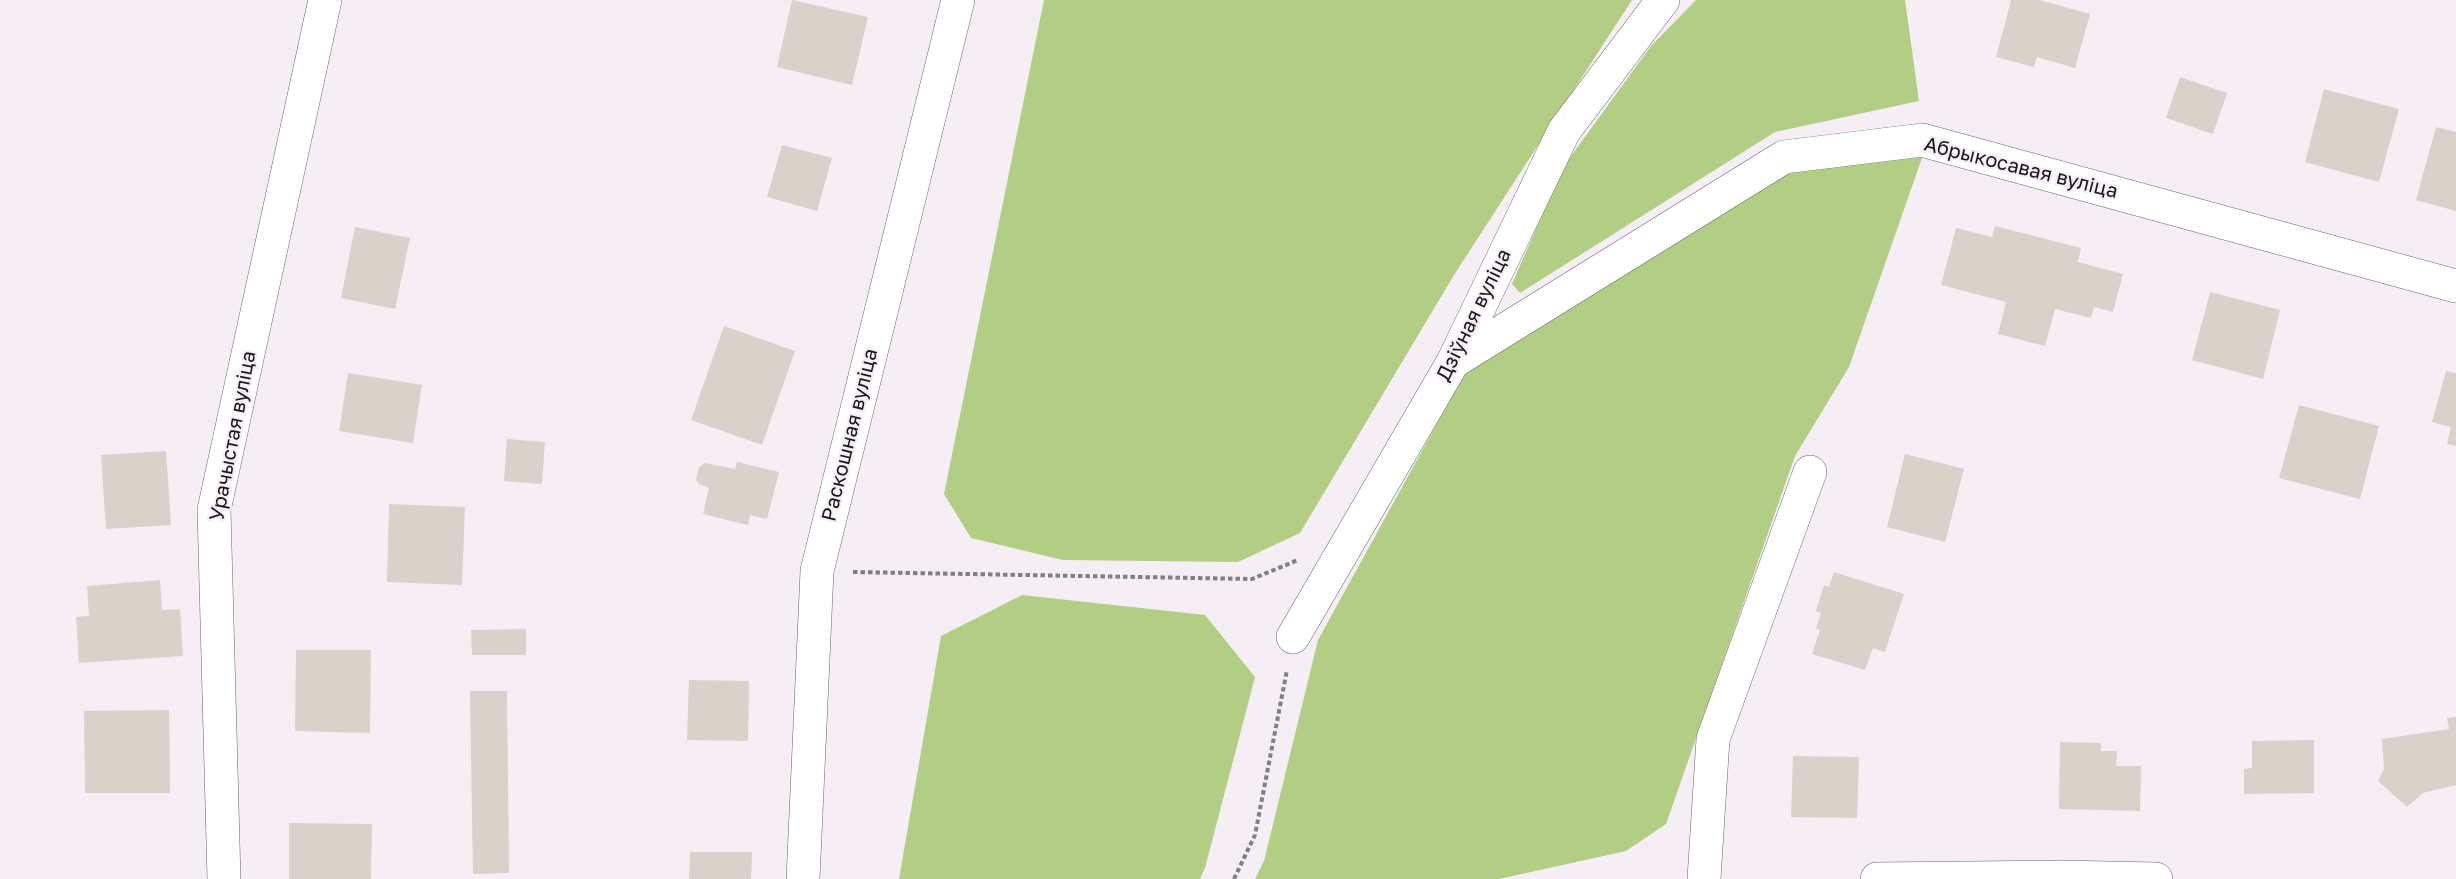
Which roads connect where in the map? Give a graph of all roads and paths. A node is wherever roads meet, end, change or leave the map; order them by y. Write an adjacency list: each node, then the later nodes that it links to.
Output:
1 (325, 0): 10 (street, Урачыстая вуліца)
2 (958, 0): 8 (street, Раскошная вуліца)
3 (1663, 0): 5 (street, Дзіўная вуліца)
4 (2456, 286): 5 (street, Абрыкосавая вуліца)
5 (1453, 362): 9 (street, Дзіўная вуліца)
6 (1810, 472): 13 (street)
7 (1302, 558): 8 (path)
8 (817, 571): 11 (street, Раскошная вуліца)
9 (1293, 637): 12 (path)
10 (224, 879)
11 (803, 879)
12 (1234, 879)
13 (1704, 879)
14 (1877, 879): 15 (street)
15 (2156, 879)

